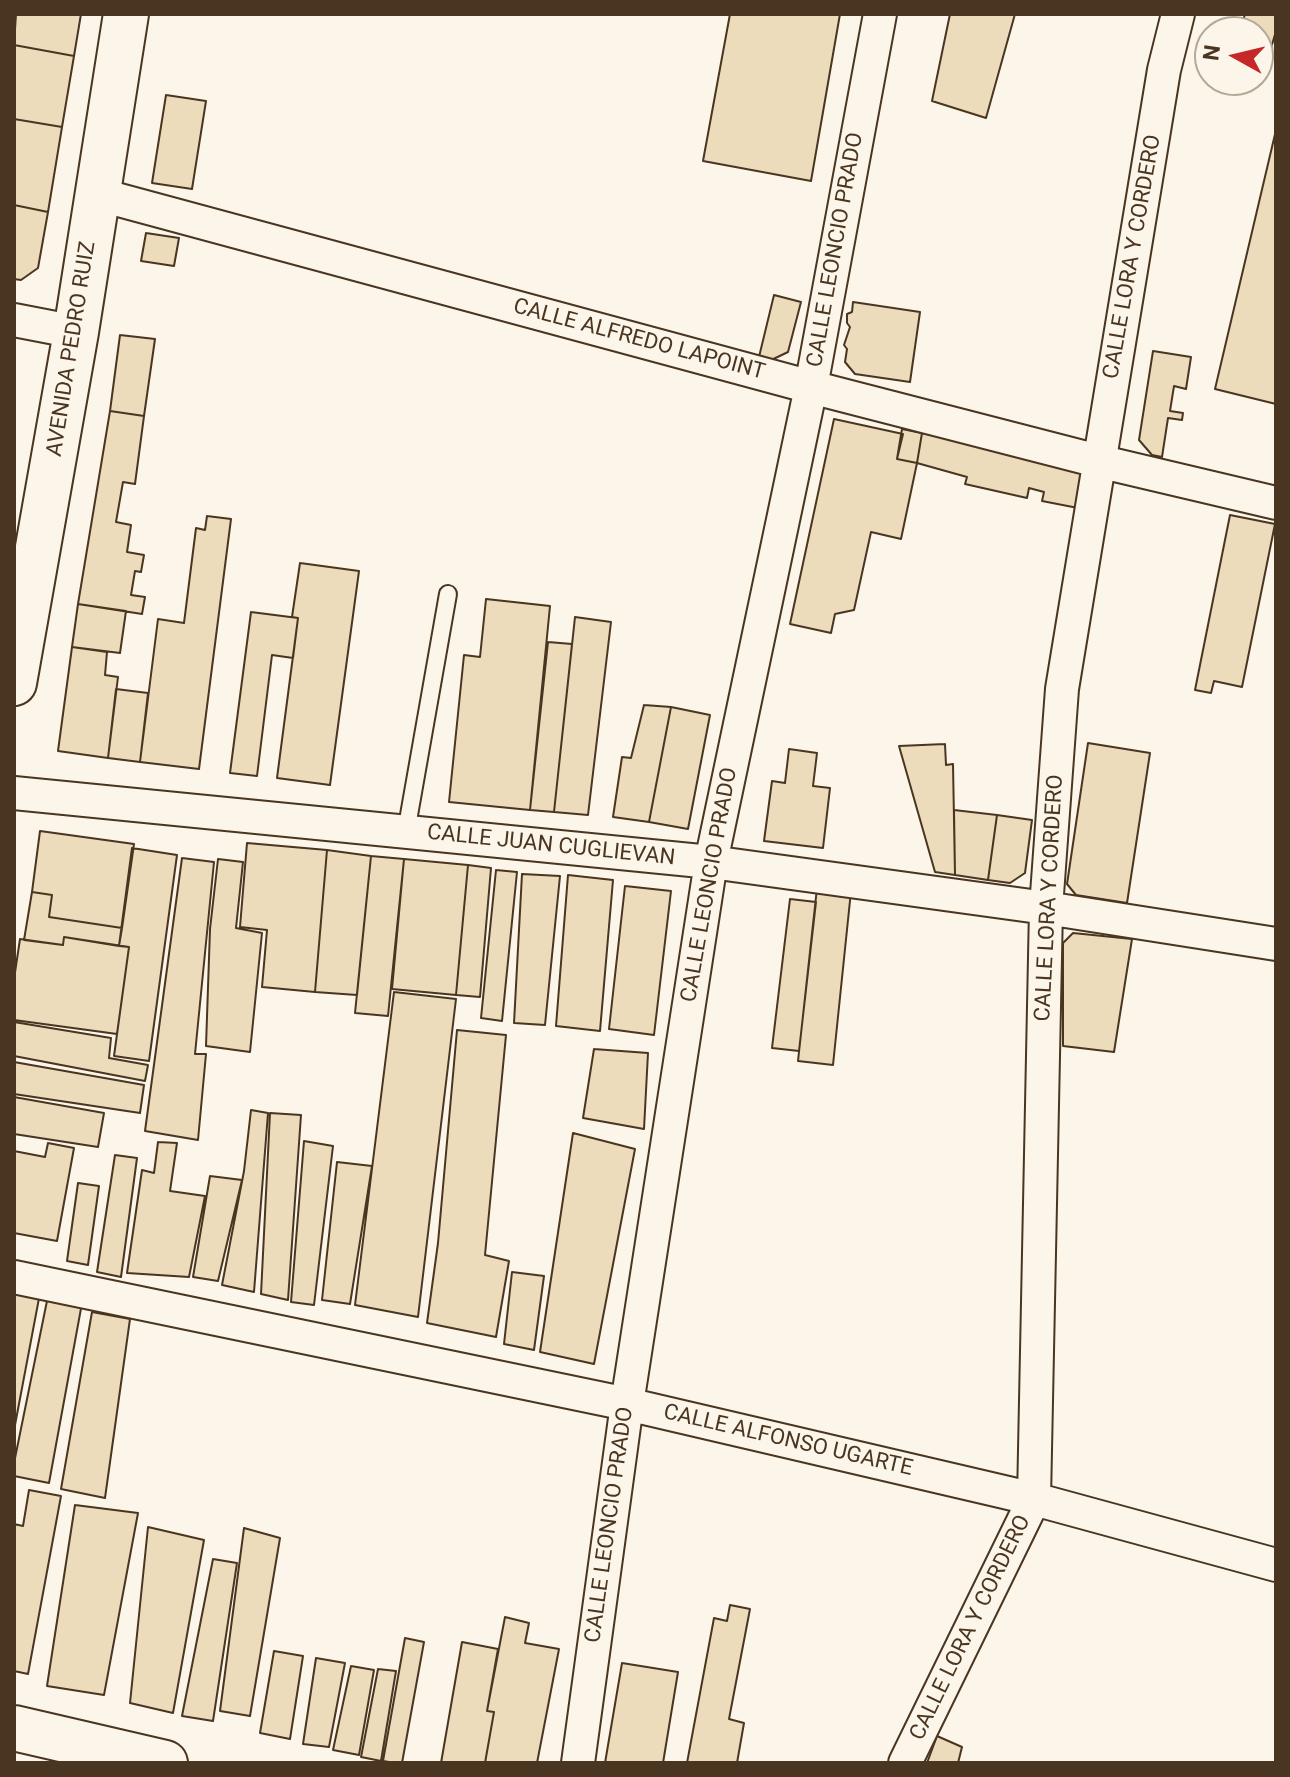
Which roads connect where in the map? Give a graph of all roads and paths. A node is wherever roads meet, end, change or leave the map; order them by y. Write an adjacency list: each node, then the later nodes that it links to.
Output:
1 (126, 14): 4 (street, AVENIDA PEDRO RUIZ)
2 (880, 14): 7 (street, CALLE LEONCIO PRADO)
3 (1178, 14): 8 (street, CALLE LORA Y CORDERO)
4 (97, 194): 6 (street, AVENIDA PEDRO RUIZ); 7 (street, CALLE ALFREDO LAPOINT)
5 (14, 320): 6 (street)
6 (76, 332): 11 (street, AVENIDA PEDRO RUIZ)
7 (811, 387): 8 (street, CALLE ALFREDO LAPOINT); 14 (street, CALLE LEONCIO PRADO)
8 (1098, 461): 9 (street, CALLE ALFREDO LAPOINT); 15 (street, CALLE LORA Y CORDERO)
9 (1276, 503)
10 (448, 594): 13 (lane)
11 (14, 683)
12 (14, 793): 13 (street, CALLE JUAN CUGLIEVAN)
13 (406, 832): 14 (street, CALLE JUAN CUGLIEVAN)
14 (711, 862): 15 (street, CALLE JUAN CUGLIEVAN); 18 (street, CALLE LEONCIO PRADO)
15 (1046, 908): 16 (street, CALLE JUAN CUGLIEVAN); 19 (street, CALLE LORA Y CORDERO)
16 (1276, 944)
17 (14, 1277): 18 (street, CALLE ALFONSO UGARTE)
18 (627, 1404): 19 (street, CALLE ALFONSO UGARTE); 23 (street, CALLE LEONCIO PRADO)
19 (1034, 1499): 20 (street, CALLE ALFONSO UGARTE); 24 (street, CALLE LORA Y CORDERO)
20 (1276, 1565)
21 (14, 1728): 22 (street)
22 (165, 1763)
23 (578, 1763)
24 (905, 1763)

